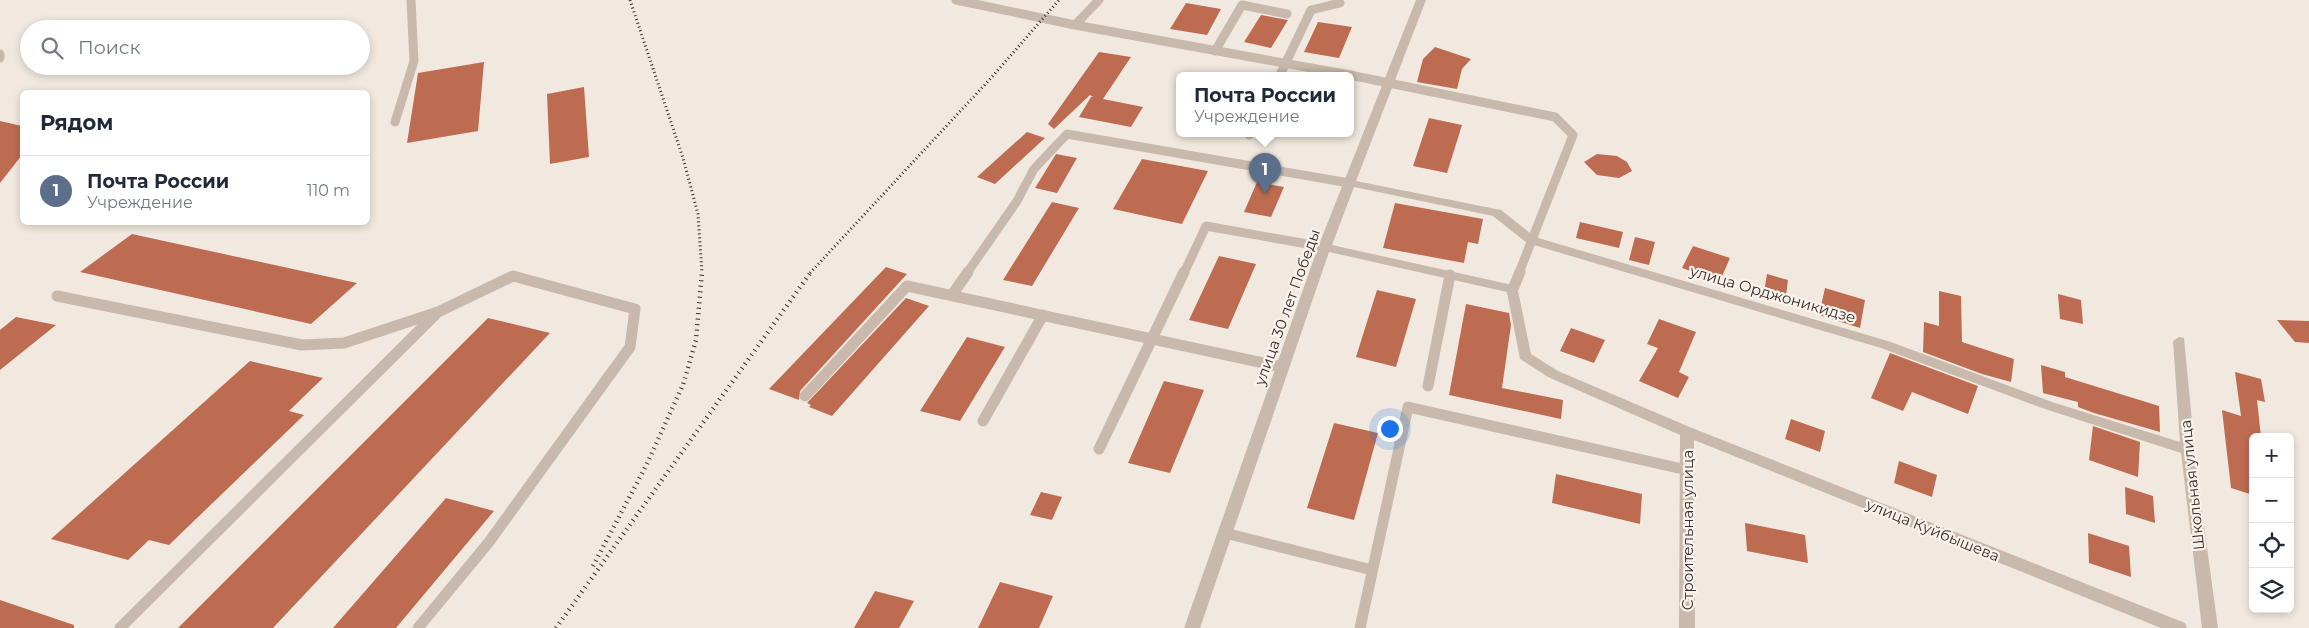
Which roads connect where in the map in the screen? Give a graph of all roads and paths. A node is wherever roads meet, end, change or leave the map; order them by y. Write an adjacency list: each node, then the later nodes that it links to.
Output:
1 (411, 0): 16 (lane)
2 (956, 0): 7 (lane)
3 (1099, 0): 7 (lane)
4 (1421, 0): 15 (street, улица 30 лет Победы)
5 (1340, 3): 11 (lane)
6 (1287, 14): 8 (lane)
7 (1075, 25): 8 (lane)
8 (1215, 51): 11 (lane)
9 (0, 54): 10 (lane)
10 (0, 58)
11 (1286, 64): 12 (lane); 13 (lane)
12 (1282, 72)
13 (1333, 72)
14 (1354, 76): 15 (lane)
15 (1389, 82): 17 (street, улица 30 лет Победы); 18 (lane)
16 (395, 122)
17 (1350, 183): 18 (street, улица Орджоникидзе); 19 (street, улица 30 лет Победы); 22 (lane)
18 (1531, 240): 21 (lane); 34 (street, улица Орджоникидзе)
19 (1324, 247): 20 (street); 26 (lane); 28 (street, улица 30 лет Победы)
20 (1450, 276): 21 (street); 29 (lane)
21 (1513, 290): 32 (street, улица Куйбышева)
22 (952, 295): 25 (lane); 30 (lane)
23 (57, 296): 24 (lane)
24 (438, 312): 38 (lane); 39 (lane)
25 (1043, 315): 26 (lane); 31 (lane)
26 (1151, 339): 28 (lane); 33 (lane)
27 (2179, 341): 34 (street, Школьная улица)
28 (1282, 367): 36 (street, улица 30 лет Победы)
29 (1428, 386)
30 (805, 396)
31 (983, 421)
32 (1687, 432): 35 (street, Строительная улица); 43 (street, улица Куйбышева)
33 (1099, 449)
34 (2188, 450): 44 (street, Школьная улица)
35 (1687, 470): 37 (lane); 42 (street, Строительная улица)
36 (1225, 532): 37 (lane); 40 (street, улица 30 лет Победы)
37 (1372, 570): 41 (lane)
38 (120, 628)
39 (418, 628)
40 (1192, 628)
41 (1360, 628)
42 (1686, 628)
43 (2179, 628)
44 (2210, 628)

